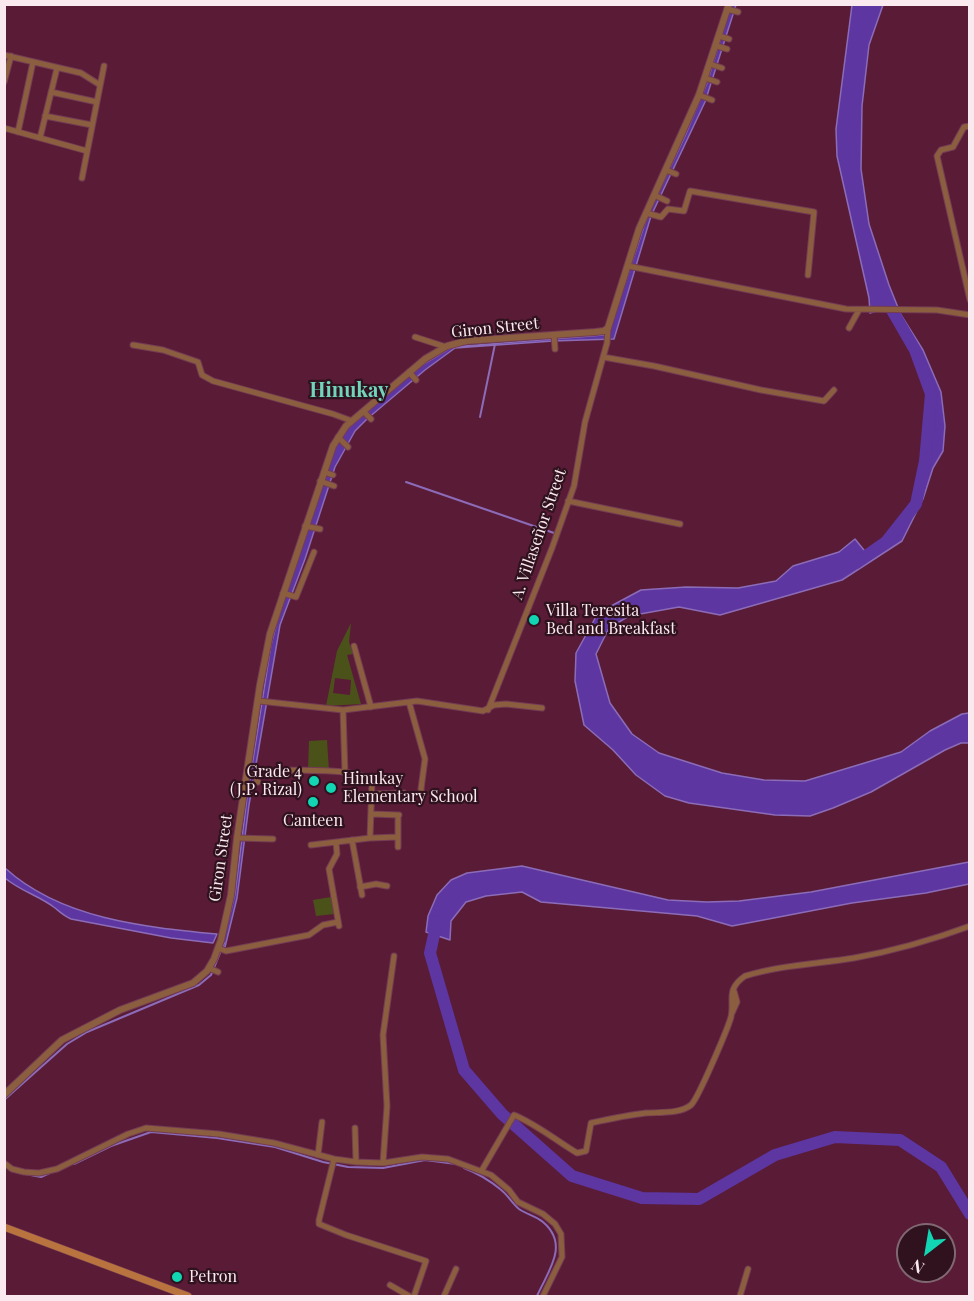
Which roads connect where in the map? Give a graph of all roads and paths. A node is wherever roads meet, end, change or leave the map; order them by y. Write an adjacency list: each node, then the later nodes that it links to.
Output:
1 (728, 8): 2 (street); 3 (street)
2 (738, 12)
3 (720, 37): 4 (street); 5 (street)
4 (729, 39)
5 (718, 46): 6 (street); 9 (street)
6 (727, 49)
7 (8, 56): 8 (street); 14 (street)
8 (33, 62): 11 (street); 25 (street)
9 (711, 65): 12 (street); 13 (street)
10 (104, 66): 16 (street)
11 (57, 68): 16 (street); 17 (street)
12 (722, 68)
13 (707, 79): 15 (street); 18 (street)
14 (4, 82)
15 (717, 82)
16 (100, 85): 20 (street)
17 (51, 92): 20 (street); 21 (street)
18 (701, 96): 19 (street); 28 (street)
19 (712, 100)
20 (97, 102): 22 (street)
21 (45, 116): 22 (street); 26 (street)
22 (92, 125): 27 (street)
23 (969, 126): 36 (street)
24 (4, 128): 25 (street)
25 (18, 132): 26 (street)
26 (40, 138): 27 (street)
27 (87, 151): 30 (street)
28 (667, 171): 29 (street); 31 (street)
29 (676, 174)
30 (82, 178)
31 (655, 196): 32 (street); 33 (street)
32 (667, 201)
33 (649, 214): 34 (street); 35 (street)
34 (631, 267): 37 (street); 40 (street)
35 (808, 275)
36 (969, 300)
37 (859, 310): 38 (street); 39 (street)
38 (969, 315)
39 (849, 328)
40 (607, 331): 42 (street, Giron Street); 46 (street, A. Villaseñor Street)
41 (415, 338): 44 (street)
42 (554, 338): 44 (street, Giron Street); 45 (street)
43 (133, 345): 52 (street)
44 (446, 346): 47 (street, Giron Street)
45 (555, 349)
46 (603, 357): 49 (street); 55 (street, A. Villaseñor Street)
47 (410, 373): 48 (street); 50 (street, Giron Street)
48 (416, 380)
49 (834, 390)
50 (365, 413): 51 (street); 52 (street, Giron Street)
51 (371, 419)
52 (352, 422): 53 (street, Giron Street)
53 (339, 438): 54 (street); 57 (street, Giron Street)
54 (348, 447)
55 (568, 501): 56 (street); 67 (street, A. Villaseñor Street)
56 (680, 524)
57 (306, 527): 58 (street); 60 (street, Giron Street)
58 (317, 529)
59 (314, 552): 60 (street)
60 (287, 594): 62 (street, Giron Street)
61 (354, 646): 64 (street)
62 (262, 701): 66 (street); 70 (street, Giron Street)
63 (409, 702): 64 (street); 67 (street); 76 (street)
64 (371, 707): 66 (street)
65 (542, 708): 67 (street)
66 (343, 710): 69 (street)
67 (488, 710)
68 (286, 770): 69 (street)
69 (345, 773): 71 (street)
70 (251, 774): 73 (street); 80 (street, Giron Street)
71 (369, 778): 72 (street); 75 (street)
72 (389, 779)
73 (258, 782)
74 (404, 793): 75 (street)
75 (371, 794): 77 (street)
76 (422, 794)
77 (371, 814): 78 (street); 82 (street)
78 (398, 837): 79 (street); 85 (street)
79 (371, 838)
80 (242, 839): 81 (street); 90 (street, Giron Street)
81 (273, 839)
82 (352, 840): 83 (street); 87 (street)
83 (336, 842): 84 (street); 90 (street)
84 (311, 845)
85 (398, 847)
86 (387, 886): 87 (street)
87 (360, 887): 88 (street)
88 (362, 895)
89 (969, 926): 102 (street)
90 (218, 948): 92 (street, Giron Street)
91 (394, 956): 101 (street)
92 (209, 968): 93 (street); 94 (street)
93 (218, 972)
94 (4, 1095)
95 (322, 1122): 97 (street)
96 (355, 1128): 99 (street)
97 (318, 1155): 98 (street); 100 (street)
98 (333, 1161): 99 (street); 109 (street)
99 (356, 1162): 101 (street)
100 (4, 1163)
101 (383, 1163): 102 (street)
102 (482, 1170): 111 (street)
103 (4, 1227): 107 (main road)
104 (456, 1269): 110 (street)
105 (748, 1269): 112 (street)
106 (390, 1286): 108 (street)
107 (188, 1296)
108 (409, 1296)
109 (414, 1296)
110 (444, 1296)
111 (543, 1296)
112 (740, 1296)

